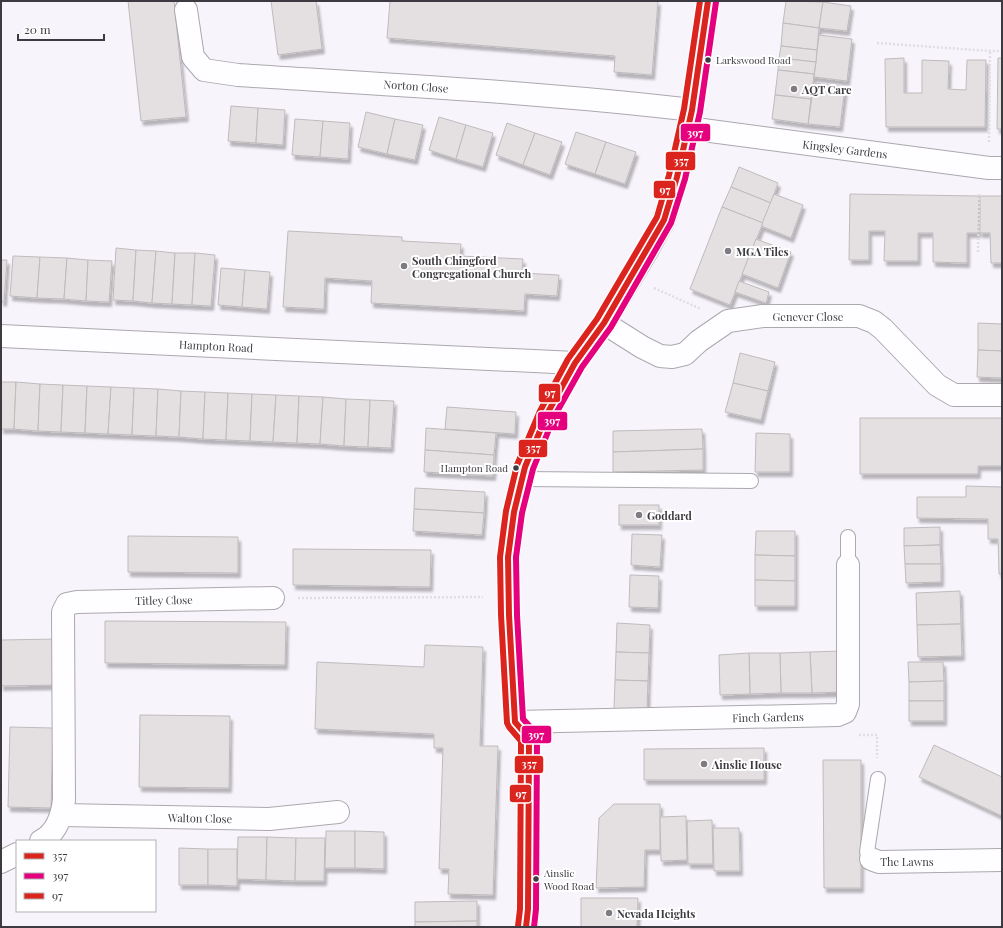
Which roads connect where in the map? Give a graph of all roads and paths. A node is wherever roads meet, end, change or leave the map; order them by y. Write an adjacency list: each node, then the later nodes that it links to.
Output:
1 (708, 1): 5 (street)
2 (186, 10): 5 (street, Norton Close)
3 (877, 43): 4 (path)
4 (1002, 51)
5 (690, 119): 6 (street, Kingsley Gardens); 9 (street)
6 (1002, 168)
7 (654, 288): 8 (path)
8 (728, 322): 9 (street, Genever Close); 12 (street, Genever Close)
9 (604, 323): 11 (street)
10 (1, 336): 11 (street, Hampton Road)
11 (575, 364): 13 (street)
12 (1002, 395)
13 (522, 479): 14 (lane); 17 (street)
14 (751, 481)
15 (848, 538): 16 (lane, Finch Gardens)
16 (848, 565): 19 (street, Finch Gardens)
17 (508, 597): 18 (path); 19 (street)
18 (273, 598): 22 (street, Titley Close)
19 (515, 722): 28 (street)
20 (878, 779): 25 (lane, The Lawns)
21 (338, 812): 22 (street, Walton Close)
22 (62, 815): 23 (street, Titley Close)
23 (43, 840)
24 (16, 854): 27 (street)
25 (871, 859): 26 (street, The Lawns)
26 (1002, 860)
27 (1, 862)
28 (526, 927)

